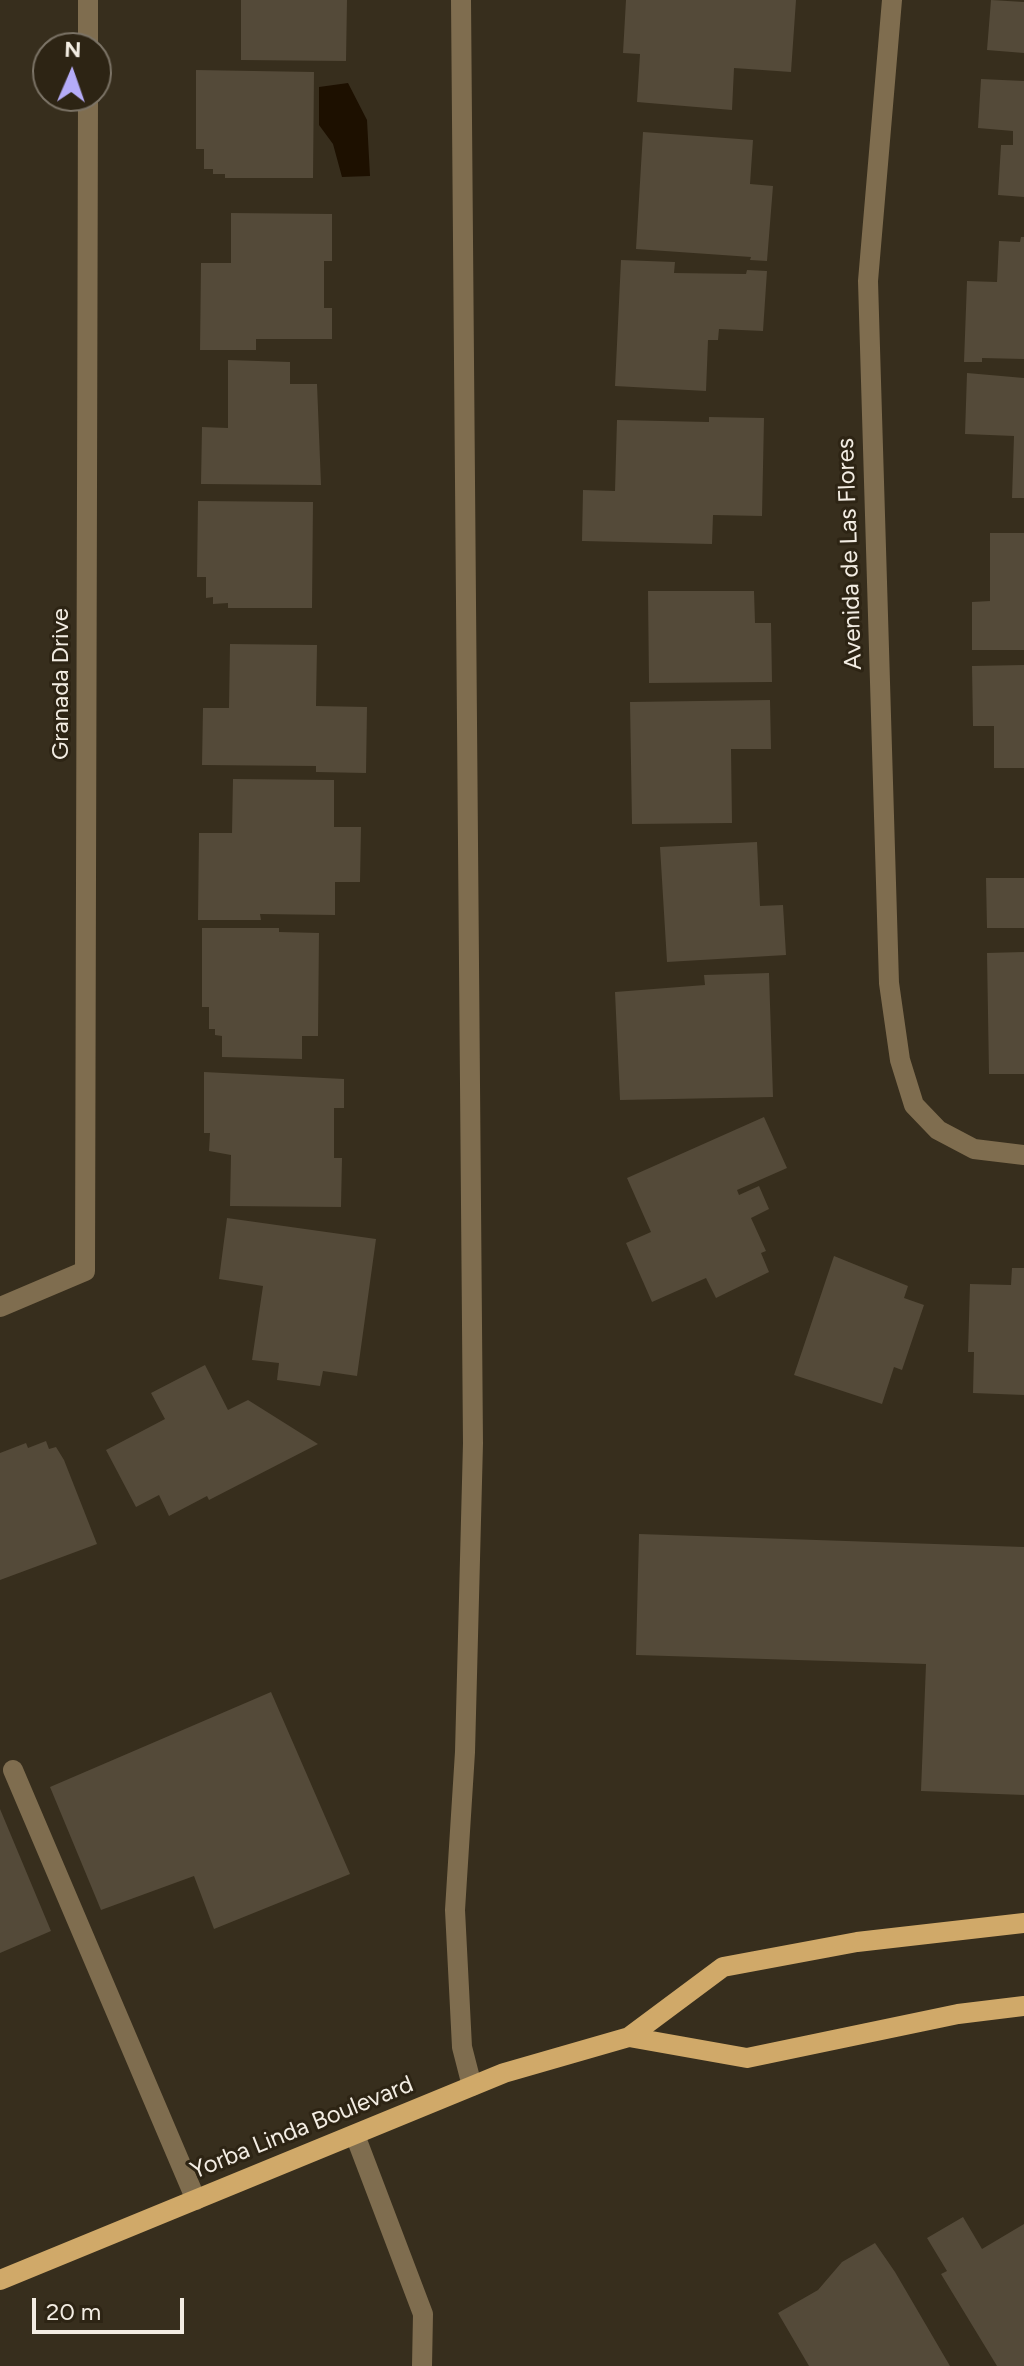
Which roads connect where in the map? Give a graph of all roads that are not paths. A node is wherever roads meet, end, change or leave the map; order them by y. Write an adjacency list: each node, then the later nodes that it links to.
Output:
1 (88, 0): 4 (street)
2 (461, 0): 12 (street)
3 (892, 0): 6 (street, Avenida de Las Flores)
4 (88, 32)
5 (88, 112): 7 (street, Granada Drive)
6 (1024, 1155)
7 (0, 1307)
8 (13, 1770): 14 (street)
9 (1024, 1923): 11 (main road, Yorba Linda Boulevard)
10 (1024, 2006): 11 (main road, Yorba Linda Boulevard)
11 (629, 2037): 12 (main road, Yorba Linda Boulevard)
12 (472, 2086): 13 (main road, Yorba Linda Boulevard)
13 (355, 2135): 14 (main road, Yorba Linda Boulevard); 16 (street)
14 (196, 2200): 15 (main road, Yorba Linda Boulevard)
15 (0, 2280)
16 (422, 2366)

